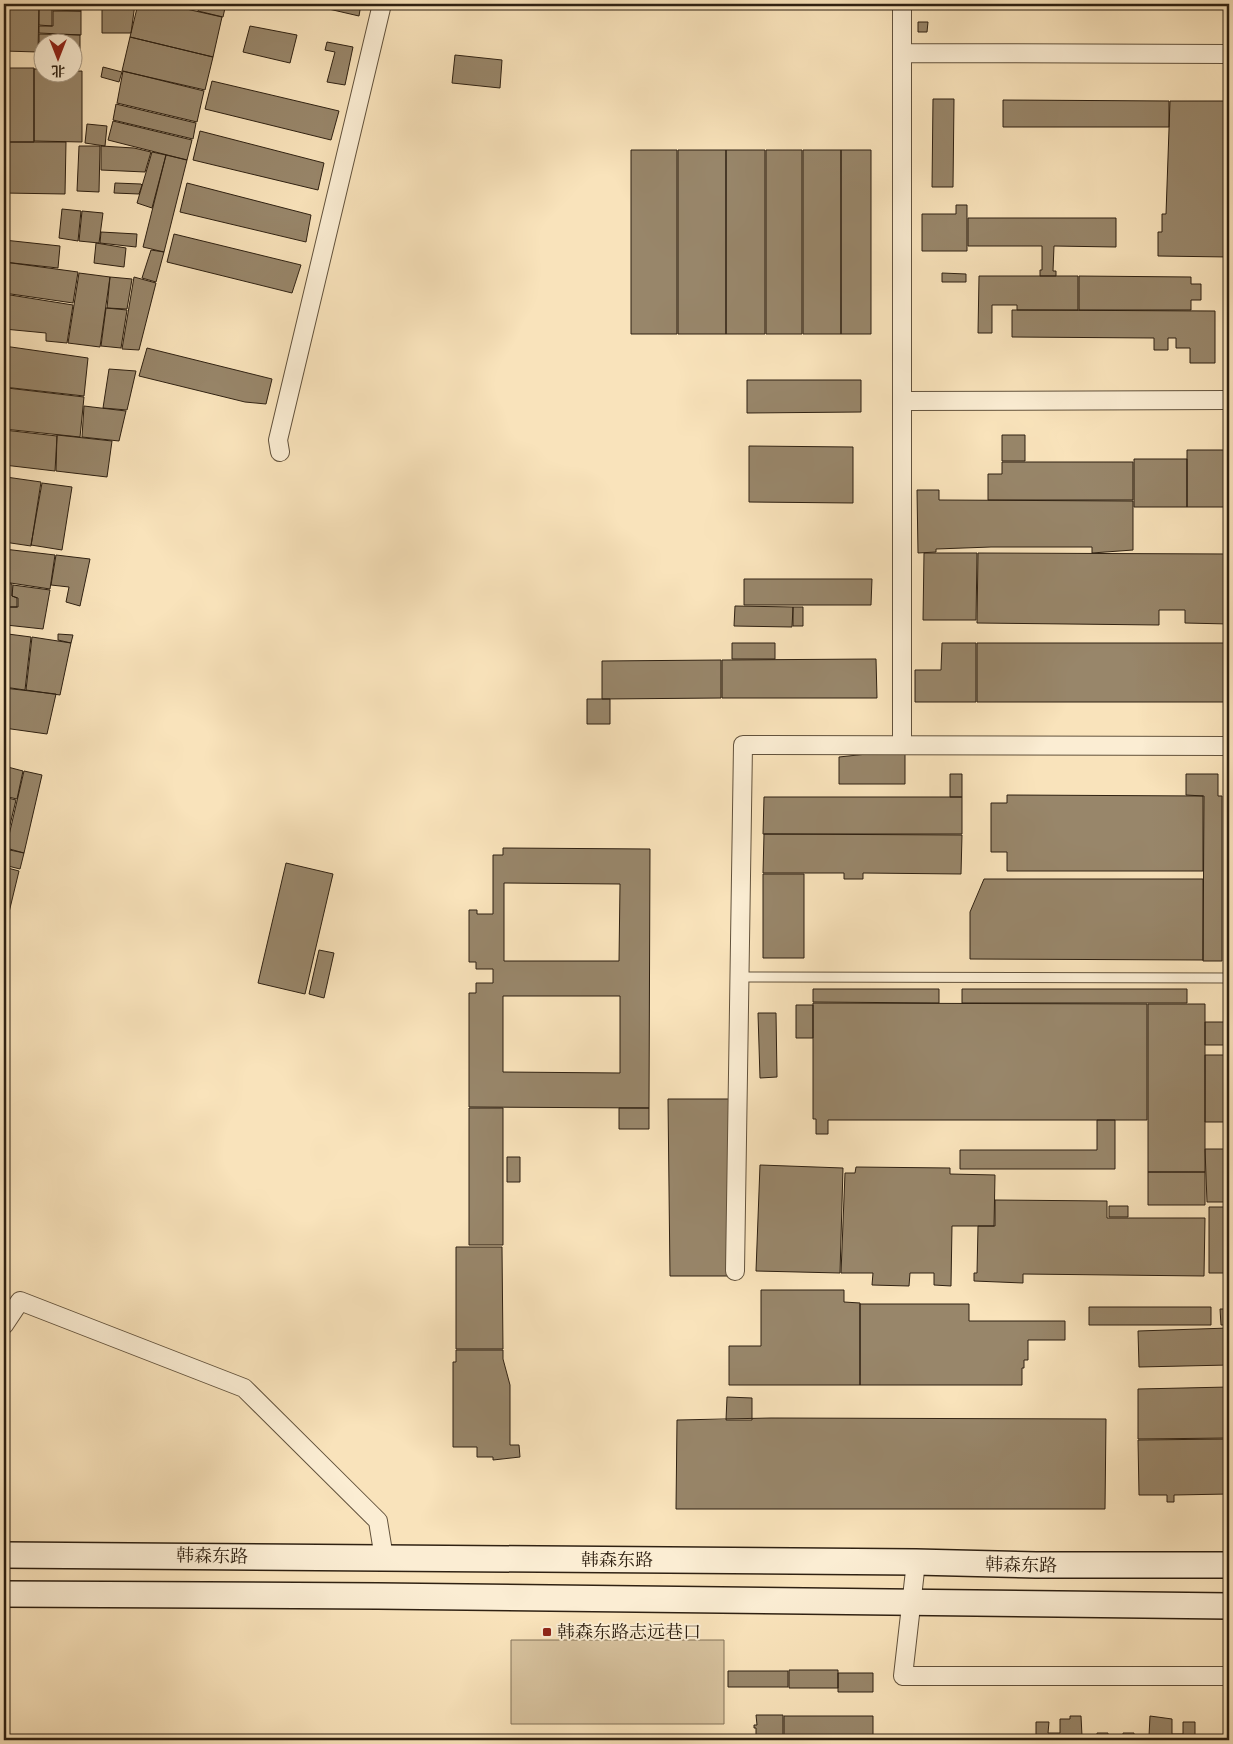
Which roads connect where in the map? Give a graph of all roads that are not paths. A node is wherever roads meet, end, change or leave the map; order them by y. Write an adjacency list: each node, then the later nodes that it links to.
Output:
1 (382, 4): 7 (street)
2 (902, 4): 3 (street)
3 (902, 53): 4 (street); 6 (street)
4 (1229, 54)
5 (1229, 400): 6 (street)
6 (902, 401): 8 (street)
7 (280, 452)
8 (902, 745): 9 (street); 10 (street)
9 (1229, 746)
10 (740, 977): 11 (lane); 12 (street)
11 (1229, 978)
12 (735, 1271)
13 (4, 1325): 15 (street)
14 (4, 1555): 15 (main road, 韩森东路)
15 (384, 1558): 16 (main road, 韩森东路)
16 (916, 1562): 17 (main road, 韩森东路); 19 (street)
17 (1229, 1565)
18 (4, 1594): 19 (main road)
19 (911, 1602): 20 (main road); 21 (street)
20 (1229, 1606)
21 (1229, 1676)

